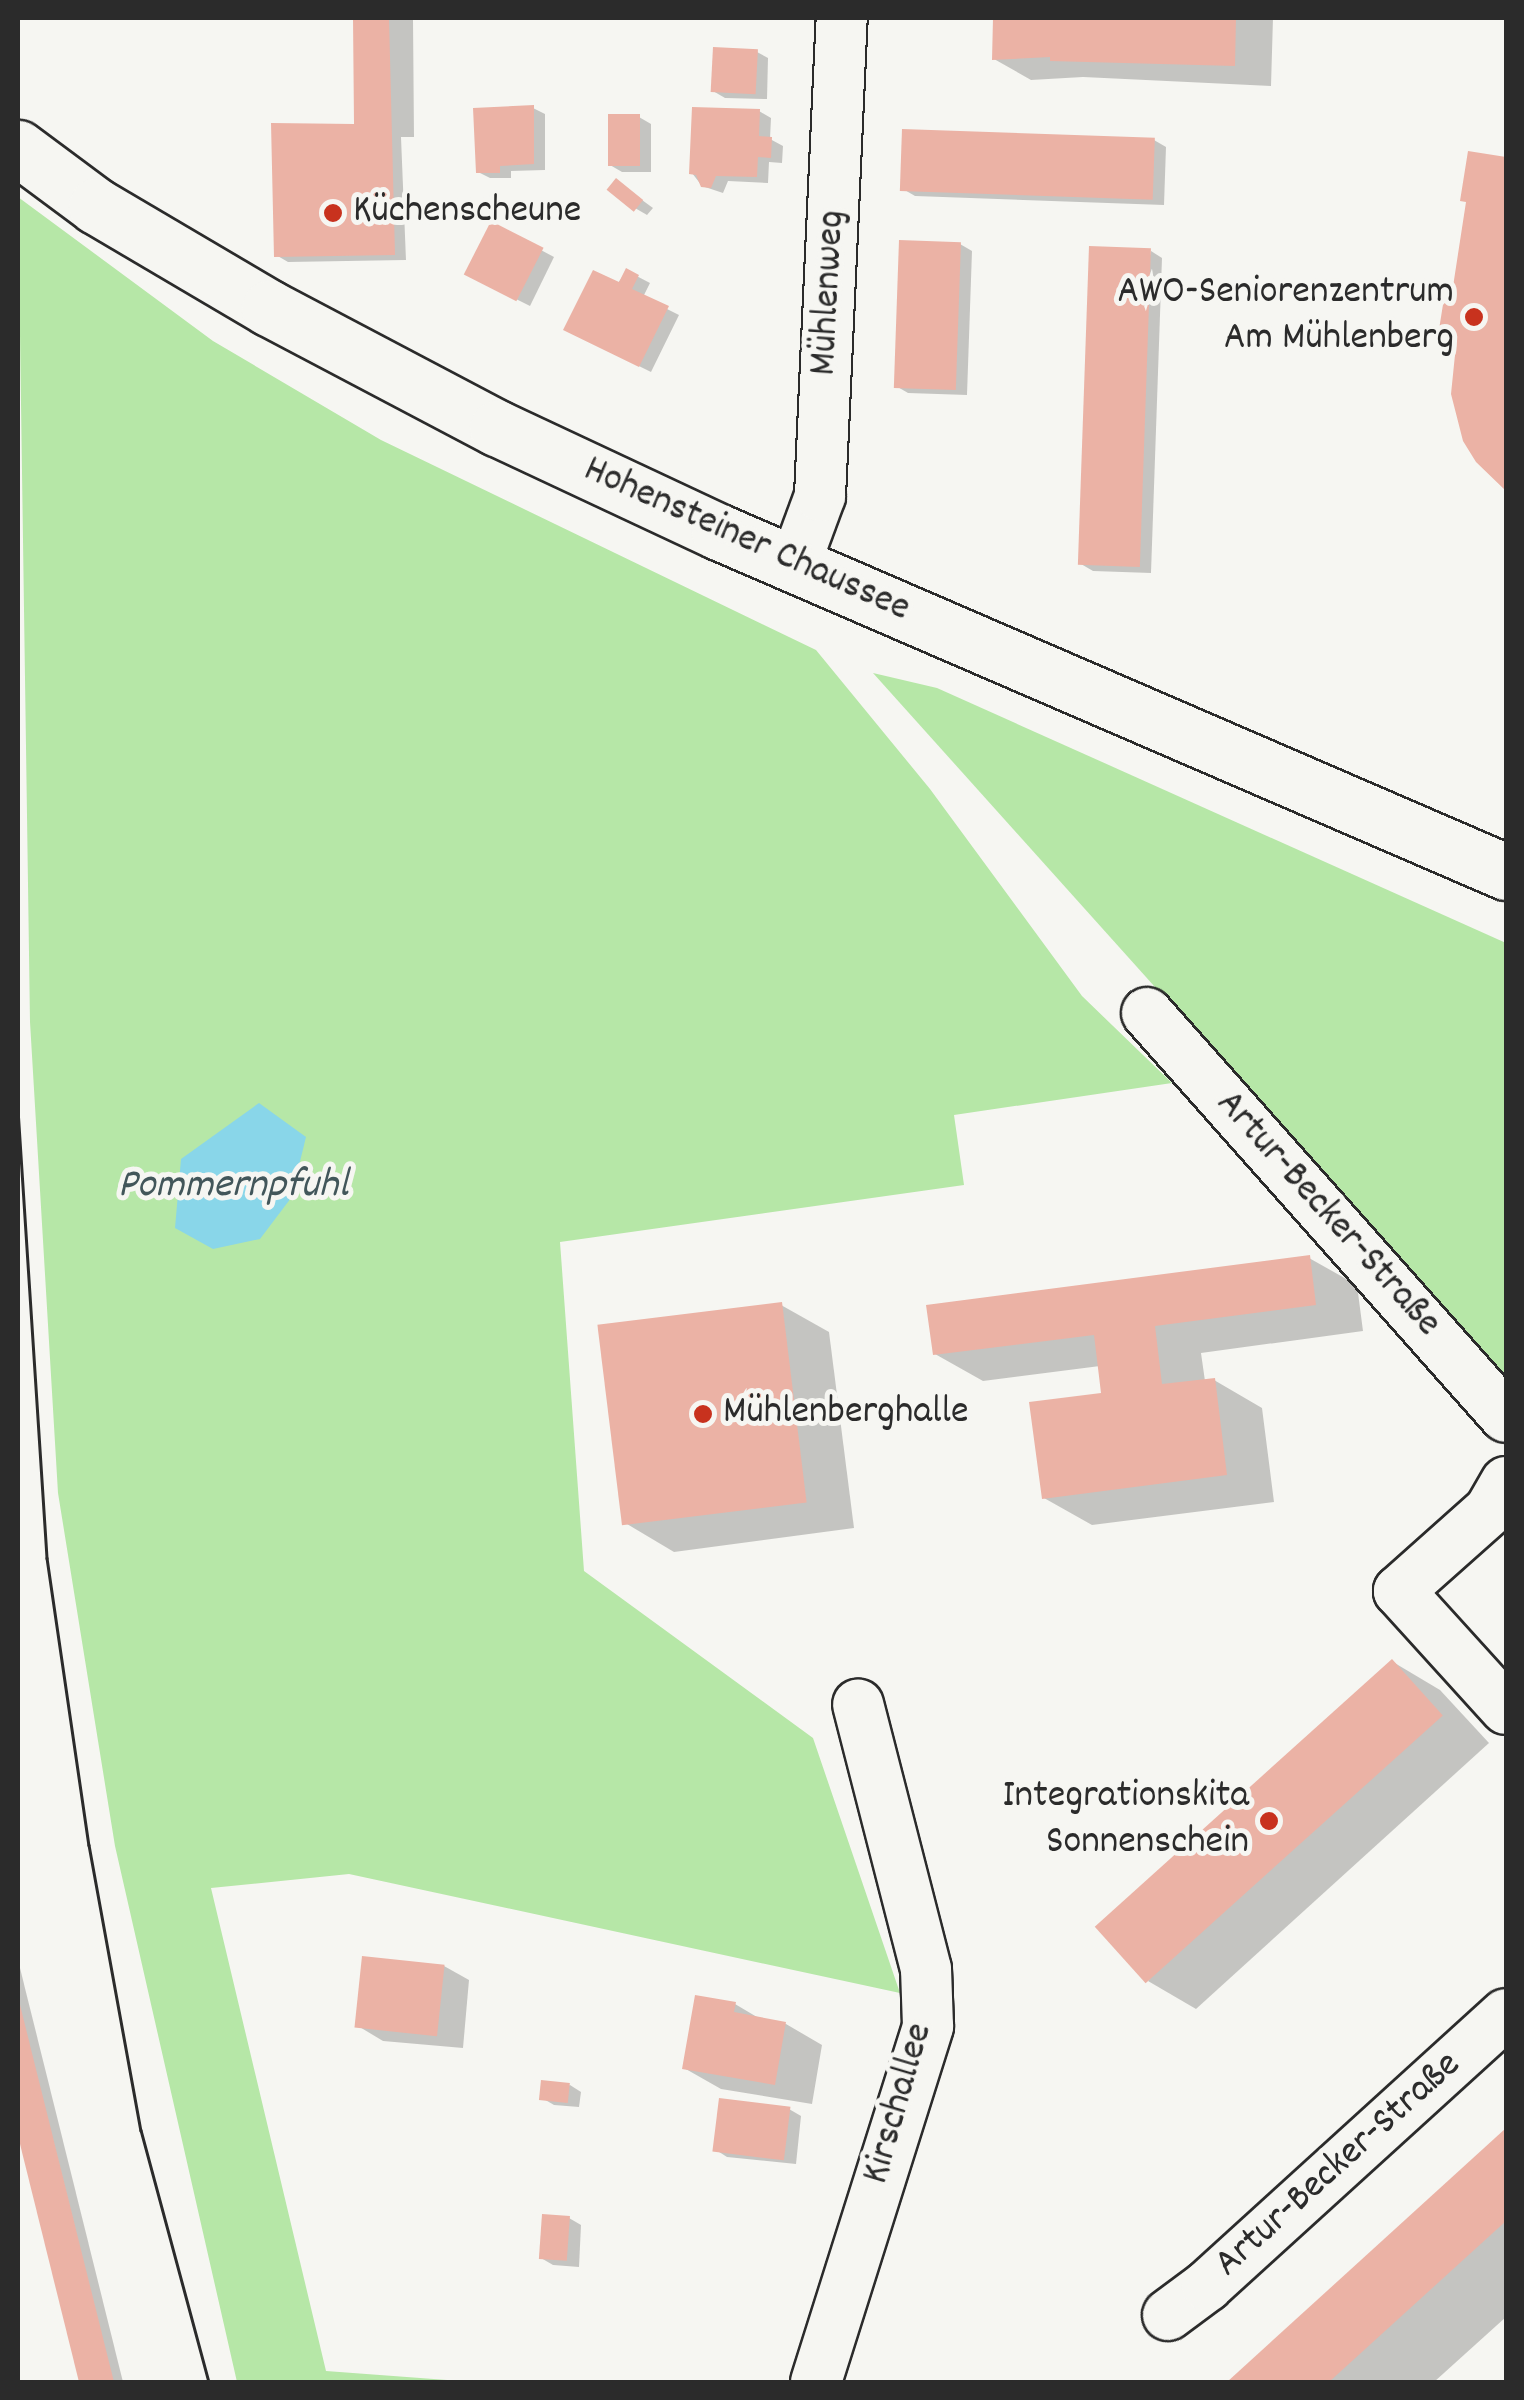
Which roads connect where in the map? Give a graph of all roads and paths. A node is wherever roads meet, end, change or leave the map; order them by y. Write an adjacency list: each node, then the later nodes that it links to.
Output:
1 (842, 18): 3 (street, Mühlenweg)
2 (18, 148): 3 (main road, Hohensteiner Chaussee)
3 (795, 564): 4 (main road, Hohensteiner Chaussee)
4 (1506, 872)
5 (1147, 1014): 6 (street, Artur-Becker-Straße)
6 (1506, 1417)
7 (1506, 1482): 9 (street)
8 (858, 1706): 12 (street, Kirschallee)
9 (1506, 1709)
10 (1506, 2014): 11 (street, Artur-Becker-Straße)
11 (1168, 2315)
12 (816, 2382)

